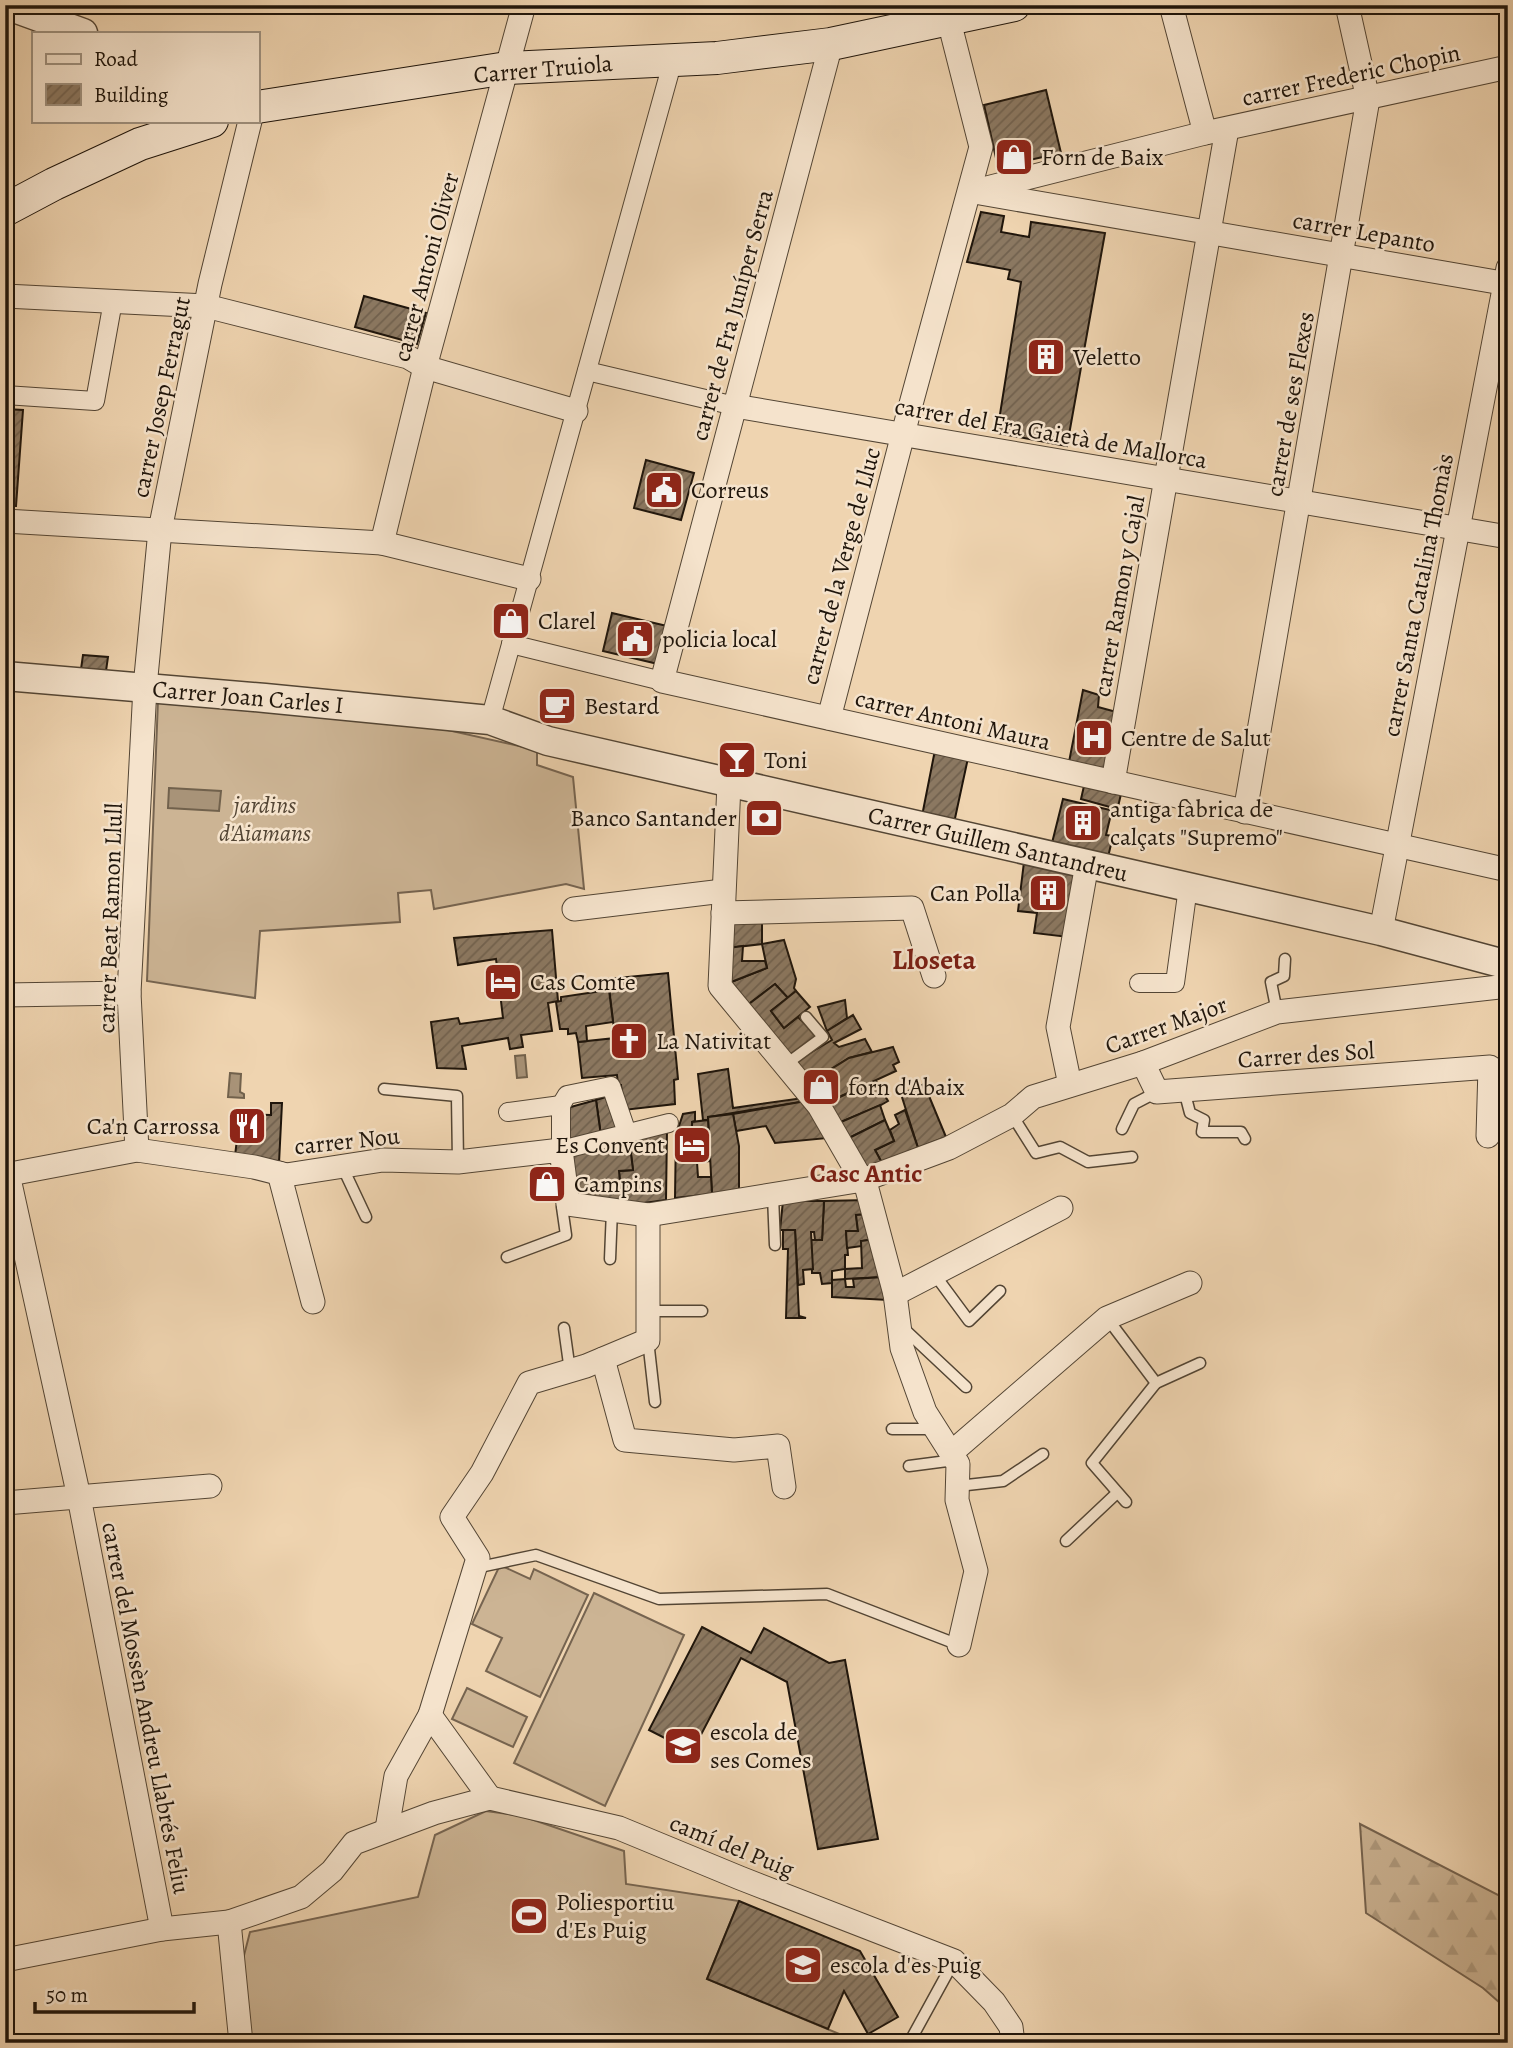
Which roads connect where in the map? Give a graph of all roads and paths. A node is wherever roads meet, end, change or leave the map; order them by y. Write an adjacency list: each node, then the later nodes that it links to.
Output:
1 (6, 5): 7 (street)
2 (524, 5): 11 (street, carrer Antoni Oliver)
3 (1014, 5): 6 (main road, Carrer Truiola)
4 (1171, 5): 16 (street, carrer Ramon y Cajal)
5 (1347, 5): 12 (street, carrer de ses Flexes)
6 (949, 21): 8 (main road, Carrer Truiola); 17 (street, carrer de la Verge de Lluc)
7 (80, 32)
8 (831, 44): 9 (main road, Carrer Truiola); 28 (street, carrer de Fra Juníper Serra)
9 (673, 60): 11 (main road, Carrer Truiola); 26 (street)
10 (1508, 67): 12 (street, carrer Frederic Chopin)
11 (507, 68): 13 (main road, Carrer Truiola); 25 (street, carrer Antoni Oliver)
12 (1368, 99): 16 (street, carrer Frederic Chopin); 20 (street, carrer de ses Flexes)
13 (259, 107)
14 (209, 122): 18 (main road)
15 (250, 122): 24 (street, carrer Josep Ferragut)
16 (1216, 131): 17 (street, carrer Frederic Chopin); 19 (street, carrer Ramon y Cajal)
17 (971, 192): 19 (street, carrer Lepanto); 30 (street, carrer de la Verge de Lluc)
18 (5, 210)
19 (1210, 231): 20 (street, carrer Lepanto); 31 (street, carrer Ramon y Cajal)
20 (1343, 255): 21 (street, carrer Lepanto); 32 (street, carrer de ses Flexes)
21 (1507, 279): 34 (street, carrer Santa Catalina Thomàs)
22 (5, 296): 23 (street)
23 (113, 301): 24 (street); 27 (street)
24 (206, 306): 25 (street); 35 (street, carrer Josep Ferragut)
25 (425, 368): 29 (street); 37 (street, carrer Antoni Oliver)
26 (587, 371): 28 (street, carrer del Fra Gaietà de Mallorca); 29 (street)
27 (5, 395)
28 (735, 406): 30 (street, carrer del Fra Gaietà de Mallorca); 41 (street, carrer de Fra Juníper Serra)
29 (576, 411): 38 (street)
30 (902, 435): 31 (street, carrer del Fra Gaietà de Mallorca); 43 (street, carrer de la Verge de Lluc)
31 (1167, 479): 32 (street, carrer del Fra Gaietà de Mallorca); 45 (street, carrer Ramon y Cajal)
32 (1300, 501): 34 (street, carrer del Fra Gaietà de Mallorca); 47 (street, carrer de ses Flexes)
33 (5, 521): 35 (street)
34 (1457, 527): 36 (street, carrer del Fra Gaietà de Mallorca); 48 (street, carrer Santa Catalina Thomàs)
35 (160, 530): 37 (street); 42 (street, carrer Josep Ferragut)
36 (1508, 537)
37 (382, 543): 38 (street)
38 (529, 579): 39 (street)
39 (511, 644): 41 (street, carrer Antoni Maura); 44 (street)
40 (5, 676): 42 (street, Carrer Joan Carles I)
41 (662, 681): 43 (street, carrer Antoni Maura)
42 (145, 687): 44 (street, Carrer Joan Carles I); 60 (street, carrer Beat Ramon Llull)
43 (829, 718): 45 (street, carrer Antoni Maura)
44 (490, 720): 46 (street, Carrer Guillem Santandreu)
45 (1113, 782): 47 (street, carrer Antoni Maura)
46 (729, 784): 49 (street, Carrer Guillem Santandreu); 52 (street)
47 (1245, 812): 48 (street, carrer Antoni Maura)
48 (1398, 847): 50 (street, carrer Antoni Maura); 54 (street, carrer Santa Catalina Thomàs)
49 (1087, 864): 51 (street, Carrer Guillem Santandreu); 66 (street)
50 (1508, 870)
51 (1188, 887): 54 (street, Carrer Guillem Santandreu); 58 (street)
52 (723, 902): 53 (street); 57 (street); 65 (street)
53 (574, 909)
54 (1381, 931): 56 (street, Carrer Guillem Santandreu)
55 (1285, 959): 62 (lane)
56 (1508, 965)
57 (934, 976)
58 (1139, 983)
59 (1508, 986): 62 (street, Carrer Major)
60 (129, 993): 61 (street); 78 (street, carrer Beat Ramon Llull)
61 (5, 995)
62 (1277, 1012): 64 (street, Carrer Major)
63 (806, 1017): 65 (lane)
64 (1143, 1063): 66 (street, Carrer Major); 69 (street)
65 (785, 1065): 85 (street)
66 (1070, 1085): 72 (street, Carrer Major)
67 (384, 1089): 81 (lane)
68 (1184, 1090): 69 (street, Carrer des Sol); 76 (street, Carrer des Sol); 77 (lane)
69 (1157, 1092): 74 (lane)
70 (561, 1105): 71 (street); 75 (street); 79 (street)
71 (508, 1112)
72 (1012, 1115): 80 (lane); 85 (street, Carrer Major)
73 (669, 1124): 75 (street)
74 (1122, 1129)
75 (627, 1133): 79 (street)
76 (1488, 1136)
77 (1245, 1139)
78 (137, 1150): 83 (street, carrer Nou); 84 (street, carrer Nou)
79 (561, 1150): 81 (street, carrer Nou); 87 (street)
80 (1132, 1157)
81 (458, 1162): 82 (street, carrer Nou)
82 (342, 1166): 83 (street, carrer Nou); 91 (lane)
83 (279, 1173): 99 (street)
84 (6, 1175): 121 (street, carrer del Mossèn Andreu Llabrés Feliu)
85 (863, 1180): 86 (street, Carrer Major); 98 (street)
86 (773, 1196): 90 (street, Carrer Major); 92 (lane)
87 (568, 1204): 89 (street, Carrer Major); 93 (lane)
88 (1061, 1208): 95 (street)
89 (612, 1210): 90 (street, Carrer Major); 94 (lane)
90 (648, 1215): 100 (street)
91 (366, 1217)
92 (775, 1245)
93 (507, 1257)
94 (610, 1259)
95 (935, 1275): 97 (lane); 98 (street)
96 (1190, 1283): 102 (street)
97 (1000, 1291)
98 (895, 1294): 103 (street)
99 (313, 1301)
100 (648, 1311): 101 (lane); 105 (street)
101 (702, 1311)
102 (1107, 1318): 109 (lane); 115 (street)
103 (899, 1324): 110 (lane); 113 (street)
104 (564, 1328): 108 (lane)
105 (649, 1340): 106 (street); 111 (lane)
106 (603, 1359): 108 (street); 119 (street)
107 (1200, 1363): 109 (lane)
108 (570, 1371): 125 (street)
109 (1156, 1383): 120 (lane)
110 (966, 1387)
111 (655, 1402)
112 (892, 1429): 113 (lane)
113 (935, 1429): 115 (street)
114 (1043, 1454): 118 (lane)
115 (953, 1456): 116 (lane); 118 (street)
116 (909, 1466)
117 (211, 1486): 121 (street)
118 (958, 1486): 126 (street)
119 (784, 1487)
120 (1117, 1493): 122 (lane); 124 (lane)
121 (79, 1497): 123 (street); 131 (street, carrer del Mossèn Andreu Llabrés Feliu)
122 (1126, 1502)
123 (5, 1503)
124 (1066, 1541)
125 (475, 1568): 126 (lane); 127 (street)
126 (959, 1645)
127 (430, 1715): 128 (street); 129 (street)
128 (490, 1798): 129 (street, camí del Puig); 133 (street, camí del Puig)
129 (387, 1829): 130 (street, camí del Puig)
130 (229, 1922): 131 (street, camí del Puig); 134 (street)
131 (162, 1929): 132 (street, camí del Puig)
132 (6, 1959)
133 (954, 1961): 135 (lane); 136 (street, camí del Puig)
134 (240, 2043)
135 (909, 2043)
136 (1013, 2043)

